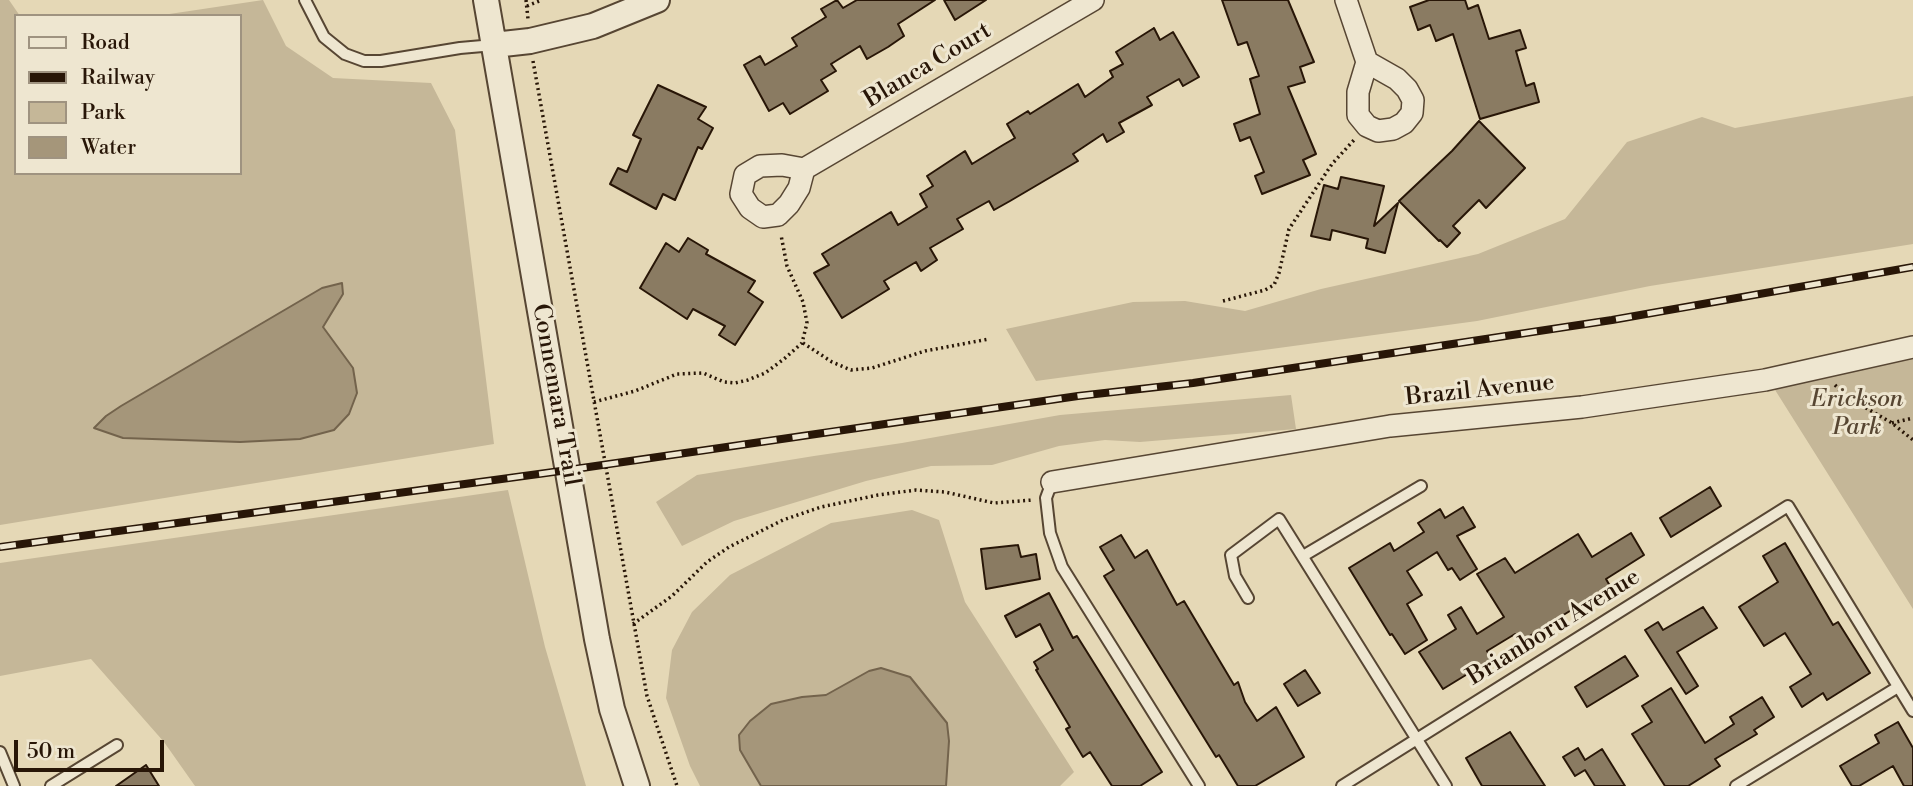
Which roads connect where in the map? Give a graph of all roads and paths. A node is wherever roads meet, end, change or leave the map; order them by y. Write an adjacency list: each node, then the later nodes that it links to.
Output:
1 (305, 0): 9 (lane)
2 (486, 0): 9 (street, Connemara Trail)
3 (542, 0): 7 (path)
4 (657, 0): 8 (street)
5 (1346, 0): 10 (street)
6 (1082, 2): 12 (street, Blanca Court)
7 (526, 3): 8 (path)
8 (530, 40): 9 (street); 19 (path)
9 (494, 45): 35 (street, Connemara Trail)
10 (1367, 62): 11 (street); 11 (street)
11 (1367, 125): 14 (path)
12 (804, 169): 13 (street); 13 (street)
13 (778, 215): 16 (path)
14 (1223, 301)
15 (989, 339): 16 (path)
16 (802, 343): 19 (path)
17 (1913, 347): 18 (street, Brazil Avenue)
18 (1826, 367): 21 (path); 24 (street, Brazil Avenue)
19 (594, 402): 27 (path)
20 (1913, 418): 21 (path)
21 (1892, 423): 22 (path)
22 (1913, 440)
23 (1421, 486): 25 (lane)
24 (1049, 490): 27 (path); 37 (lane)
25 (1303, 556): 26 (lane); 30 (lane)
26 (1248, 598)
27 (633, 624): 36 (path)
28 (1898, 687): 29 (lane); 30 (lane, Brianboru Avenue); 40 (lane)
29 (1913, 711)
30 (1416, 739): 38 (lane, Brianboru Avenue); 39 (lane)
31 (117, 746): 34 (lane)
32 (0, 752): 33 (lane)
33 (13, 786)
34 (51, 786)
35 (637, 786)
36 (677, 786)
37 (1199, 786)
38 (1342, 786)
39 (1446, 786)
40 (1736, 786)

